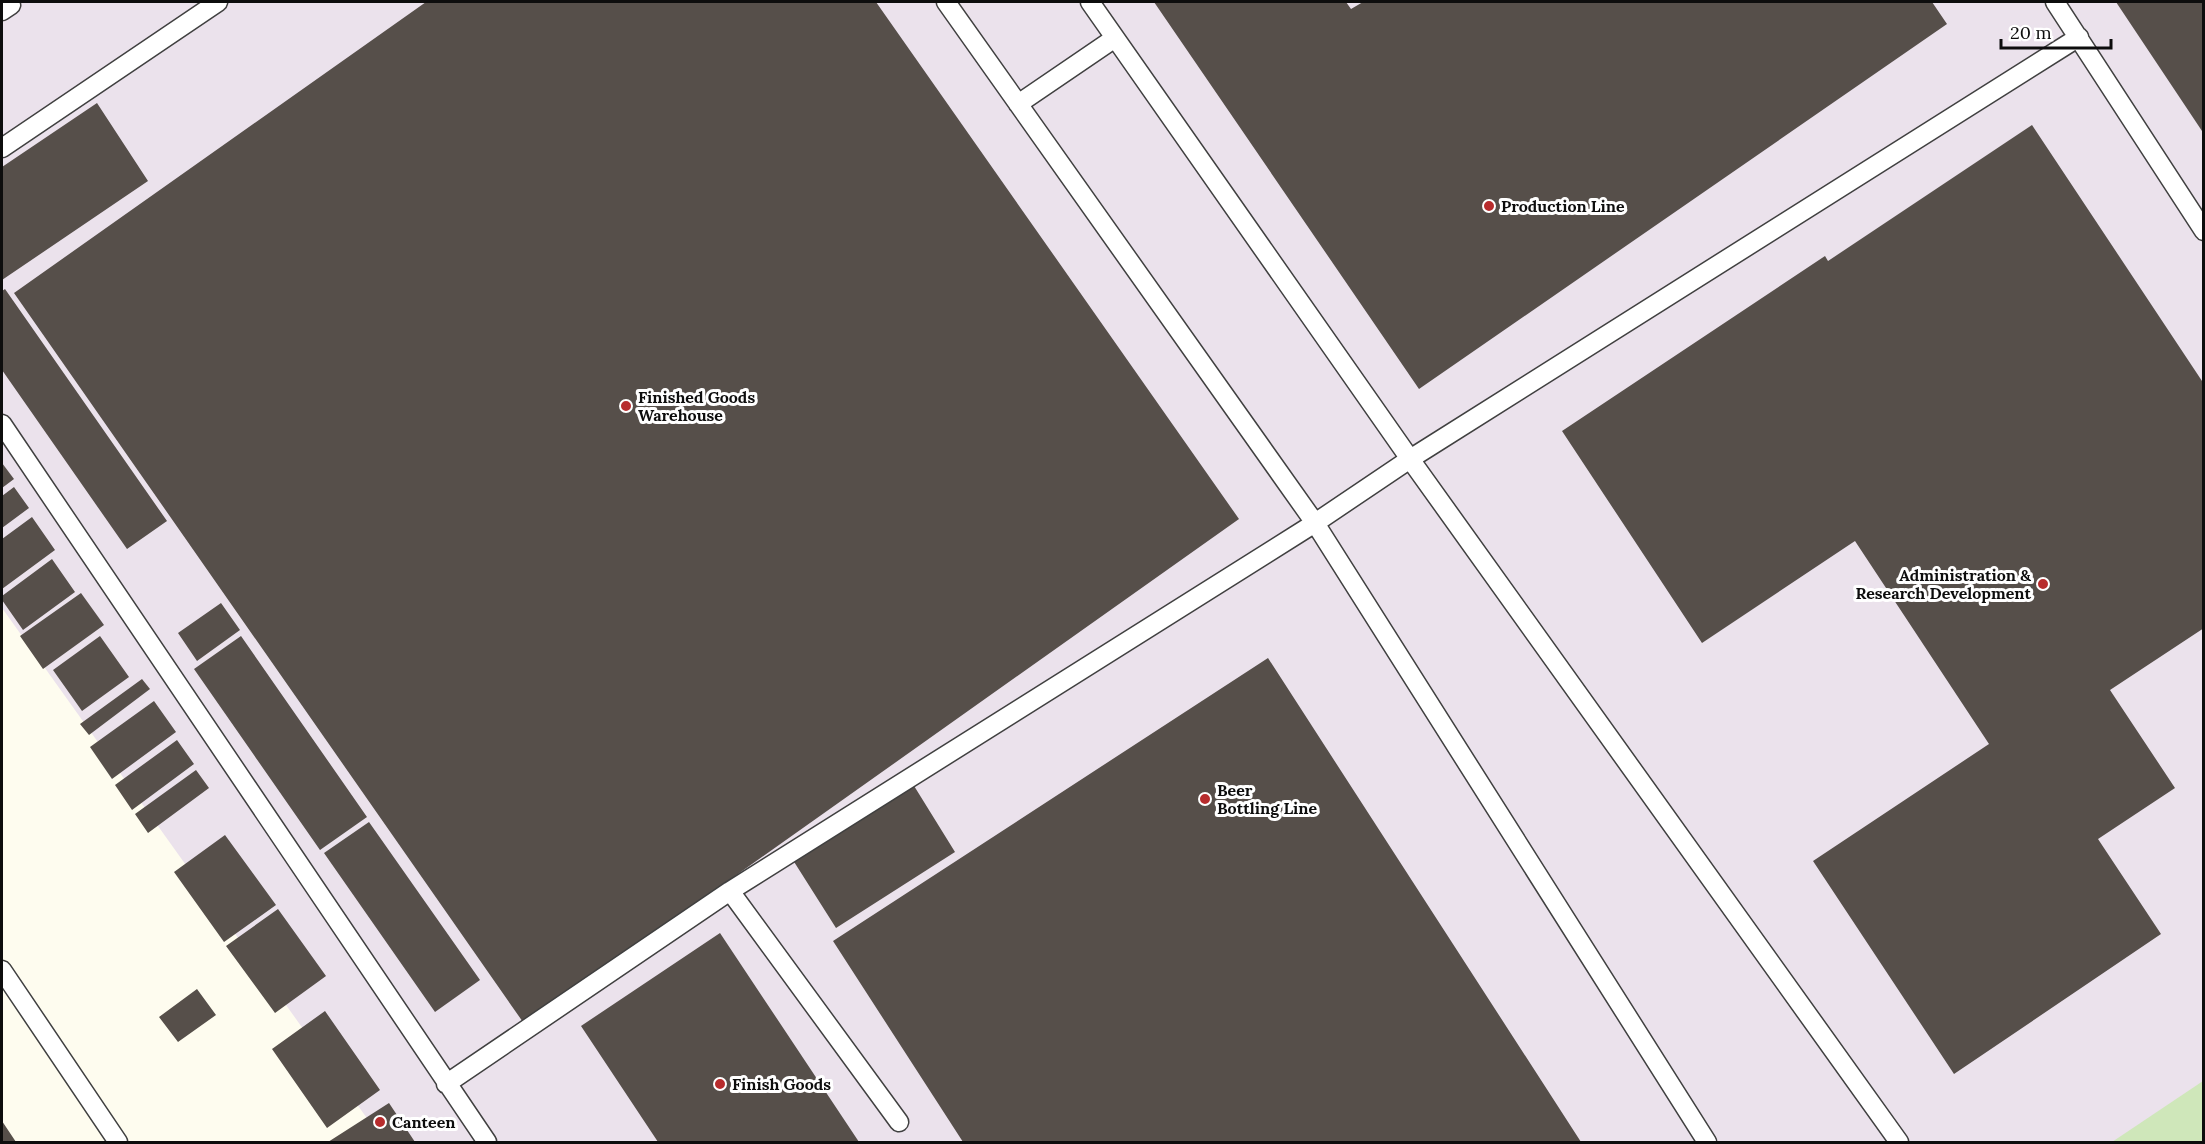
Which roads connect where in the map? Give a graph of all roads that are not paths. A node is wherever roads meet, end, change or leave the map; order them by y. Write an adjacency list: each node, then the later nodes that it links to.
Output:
1 (218, 2): 8 (lane)
2 (946, 2): 7 (lane)
3 (1090, 2): 6 (lane)
4 (2055, 2): 5 (lane)
5 (2079, 37): 9 (lane); 11 (lane)
6 (1115, 38): 7 (lane); 11 (lane)
7 (1018, 104): 12 (lane)
8 (2, 148)
9 (2204, 231)
10 (2, 424): 15 (lane)
11 (1410, 459): 12 (lane); 20 (lane)
12 (1315, 524): 13 (lane); 19 (lane)
13 (730, 891): 15 (lane); 16 (lane)
14 (2, 970): 17 (lane)
15 (446, 1084): 18 (lane)
16 (899, 1122)
17 (118, 1143)
18 (487, 1143)
19 (1707, 1143)
20 (1899, 1143)

